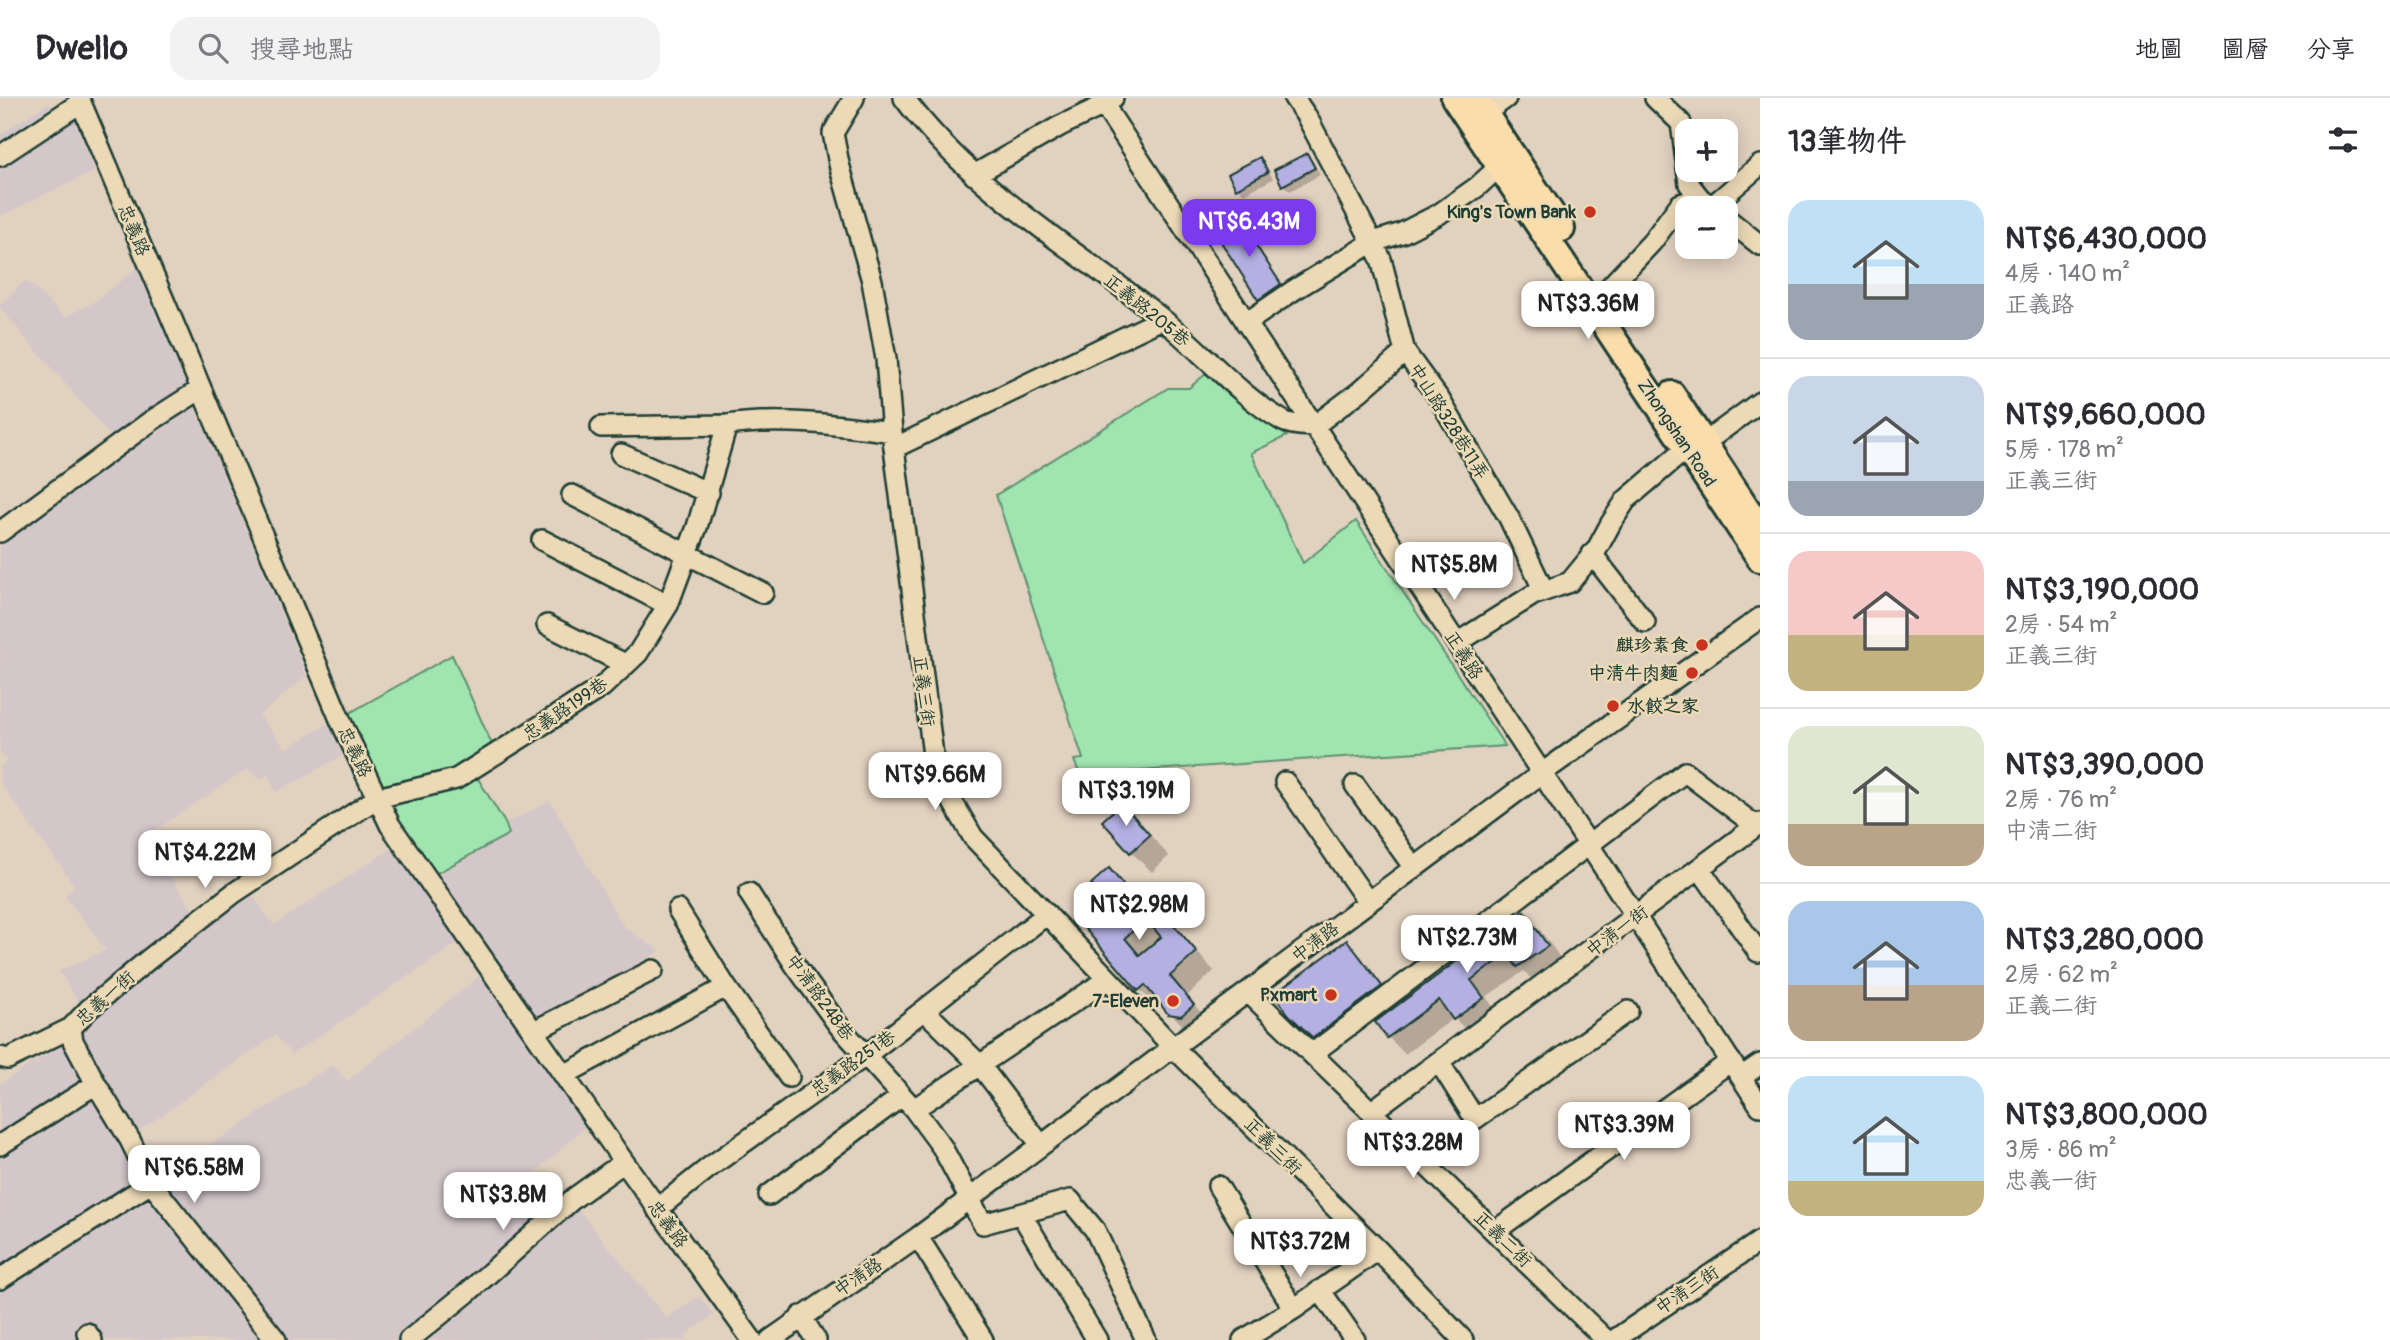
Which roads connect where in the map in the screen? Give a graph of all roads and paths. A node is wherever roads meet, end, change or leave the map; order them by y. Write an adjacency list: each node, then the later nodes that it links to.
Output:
1 (854, 98): 29 (street, 正義三街)
2 (904, 98): 13 (street, 正義路205巷)
3 (1294, 98): 18 (street, 中山路328巷11弄)
4 (1454, 98): 12 (main road, Zhongshan Road)
5 (1506, 98): 9 (street)
6 (1655, 98): 14 (street)
7 (80, 100): 10 (street); 24 (street, 忠義路)
8 (1111, 100): 13 (street); 22 (street, 正義路)
9 (1480, 106): 20 (main road, Zhongshan Road)
10 (0, 156)
11 (1760, 165): 15 (street)
12 (1500, 166): 18 (street); 30 (main road, Zhongshan Road)
13 (974, 175): 21 (street, 正義路205巷)
14 (1700, 196)
15 (1726, 196)
16 (1675, 211): 20 (street)
17 (1738, 228): 19 (street)
18 (1373, 242): 22 (street); 23 (street, 中山路328巷11弄)
19 (1760, 244)
20 (1604, 293): 30 (main road, Zhongshan Road)
21 (1162, 319): 27 (street, 正義路205巷); 29 (street)
22 (1246, 323): 27 (street, 正義路)
23 (1405, 352): 27 (street); 40 (street, 中山路328巷11弄)
24 (201, 389): 35 (street); 51 (street, 忠義路)
25 (1760, 402): 30 (street)
26 (727, 425): 28 (street); 29 (street); 32 (street, 忠義路199巷)
27 (1314, 426): 46 (street, 正義路)
28 (601, 427)
29 (893, 440): 59 (street, 正義三街)
30 (1695, 445): 34 (main road, Zhongshan Road); 38 (street); 39 (main road, Zhongshan Road)
31 (621, 454): 32 (street)
32 (709, 493): 37 (street, 忠義路199巷)
33 (572, 495): 37 (street)
34 (1760, 527)
35 (0, 532)
36 (542, 540): 42 (street)
37 (686, 554): 41 (street); 42 (street, 忠義路199巷)
38 (1592, 554): 40 (street); 44 (street)
39 (1760, 559)
40 (1544, 591): 46 (street)
41 (763, 593)
42 (668, 604): 47 (street, 忠義路199巷)
43 (1760, 618): 48 (street, 中清路)
44 (1645, 622)
45 (547, 625): 47 (street)
46 (1457, 643): 48 (street, 正義路)
47 (625, 664): 51 (street, 忠義路199巷)
48 (1542, 773): 53 (street, 正義路); 54 (street, 中清路)
49 (1285, 782): 57 (street)
50 (1354, 785): 54 (street)
51 (377, 798): 68 (street, 忠義一街); 69 (street, 忠義路)
52 (1758, 825): 53 (street); 55 (street, 中清一街)
53 (1589, 845): 60 (street, 正義路); 71 (street)
54 (1414, 869): 57 (street, 中清路)
55 (1700, 869): 60 (street, 中清一街); 61 (street)
56 (749, 893): 72 (street, 中清路248巷)
57 (1368, 902): 65 (street, 中清路)
58 (678, 910): 64 (street)
59 (1047, 914): 63 (street, 正義三街); 66 (street, 忠義路251巷)
60 (1636, 917): 74 (street, 中清一街); 77 (street, 正義路)
61 (1758, 952)
62 (653, 970): 69 (street)
63 (1108, 979): 70 (street, 正義三街); 76 (street)
64 (726, 987): 78 (street); 79 (street)
65 (1248, 992): 70 (street, 中清路); 71 (street, 正義二街)
66 (924, 1010): 72 (street, 忠義路251巷); 76 (street)
67 (1628, 1011): 74 (street)
68 (71, 1028): 73 (street); 80 (street, 忠義一街)
69 (534, 1031): 78 (street, 忠義路)
70 (1173, 1047): 85 (street, 中清路); 96 (street, 正義三街)
71 (1313, 1053): 83 (street, 正義二街)
72 (865, 1056): 81 (street, 中清路248巷); 91 (street, 忠義路251巷)
73 (0, 1057)
74 (1439, 1062): 83 (street, 中清一街)
75 (1760, 1064): 77 (street)
76 (981, 1065): 81 (street); 85 (street)
77 (1736, 1069): 82 (street, 正義路); 93 (street)
78 (564, 1075): 86 (street, 忠義路)
79 (789, 1077)
80 (96, 1084): 84 (street); 87 (street, 忠義一街)
81 (908, 1103): 89 (street); 90 (street, 中清路248巷)
82 (1760, 1106)
83 (1372, 1111): 93 (street, 正義二街)
84 (0, 1145)
85 (1041, 1145): 90 (street, 中清路)
86 (624, 1162): 91 (street, 忠義路); 103 (street)
87 (151, 1183): 97 (street); 102 (street, 忠義一街)
88 (1218, 1186): 99 (street)
89 (769, 1195)
90 (971, 1198): 92 (street, 中清路248巷); 94 (street, 中清路)
91 (657, 1209): 104 (street, 忠義路)
92 (1021, 1214): 108 (street); 109 (street)
93 (1495, 1231): 113 (street, 正義二街)
94 (918, 1237): 100 (street, 中清路); 107 (street)
95 (1760, 1241): 114 (street, 中清三街)
96 (1378, 1250): 98 (street); 112 (street, 正義三街)
97 (0, 1279)
98 (1320, 1290): 99 (street); 111 (street)
99 (1294, 1309): 101 (street)
100 (801, 1316): 105 (street, 中清路); 106 (street)
101 (1273, 1332): 110 (street)
102 (276, 1340)
103 (409, 1340)
104 (752, 1340)
105 (769, 1340)
106 (816, 1340)
107 (983, 1340)
108 (1097, 1340)
109 (1146, 1340)
110 (1243, 1340)
111 (1355, 1340)
112 (1463, 1340)
113 (1606, 1340)
114 (1614, 1340)

